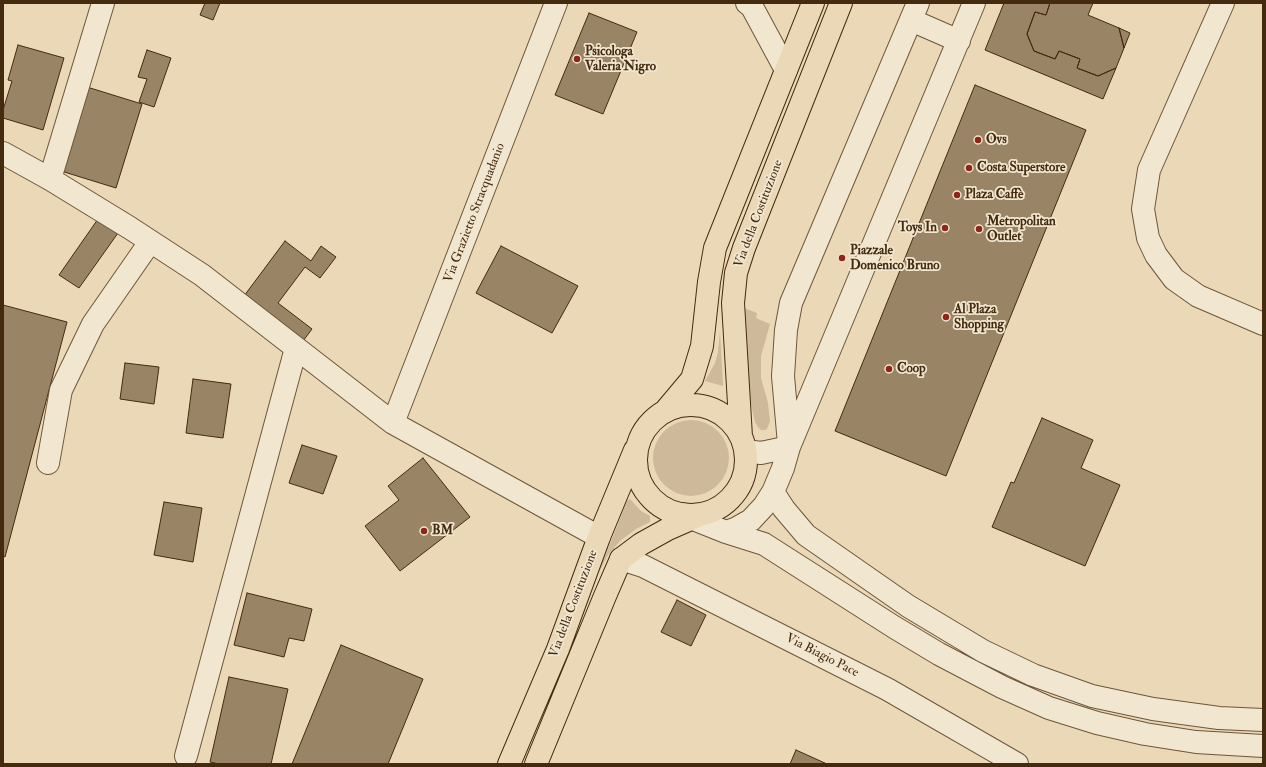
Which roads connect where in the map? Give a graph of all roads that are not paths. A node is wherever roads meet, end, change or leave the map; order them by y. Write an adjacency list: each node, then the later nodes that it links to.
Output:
1 (103, 3): 12 (street)
2 (556, 3): 17 (street, Via Grazietto Stracquadanio)
3 (748, 3): 10 (street)
4 (813, 3): 10 (main road, Via della Costituzione)
5 (841, 3): 19 (main road, Via della Costituzione)
6 (974, 3): 9 (street)
7 (1223, 3): 14 (street)
8 (914, 12): 9 (street); 20 (street)
9 (959, 41): 20 (street)
10 (786, 70): 16 (main road, Via della Costituzione)
11 (3, 153): 12 (street)
12 (50, 179): 13 (street)
13 (150, 242): 15 (street); 21 (street)
14 (1263, 324)
15 (296, 348): 17 (street); 29 (street)
16 (666, 410): 18 (main road); 19 (main road)
17 (393, 423): 25 (street)
18 (638, 444): 23 (main road); 25 (main road, Via della Costituzione)
19 (750, 447): 20 (street); 22 (street); 23 (main road, Via della Costituzione)
20 (789, 447): 22 (street)
21 (48, 463)
22 (776, 487): 24 (street); 27 (street)
23 (686, 516): 24 (street); 26 (main road, Via della Costituzione)
24 (726, 532): 28 (street)
25 (599, 537): 30 (main road, Via della Costituzione)
26 (622, 559): 31 (main road, Via della Costituzione); 32 (street, Via Biagio Pace)
27 (1263, 720)
28 (1263, 746)
29 (186, 756)
30 (509, 764)
31 (536, 764)
32 (1017, 764)

